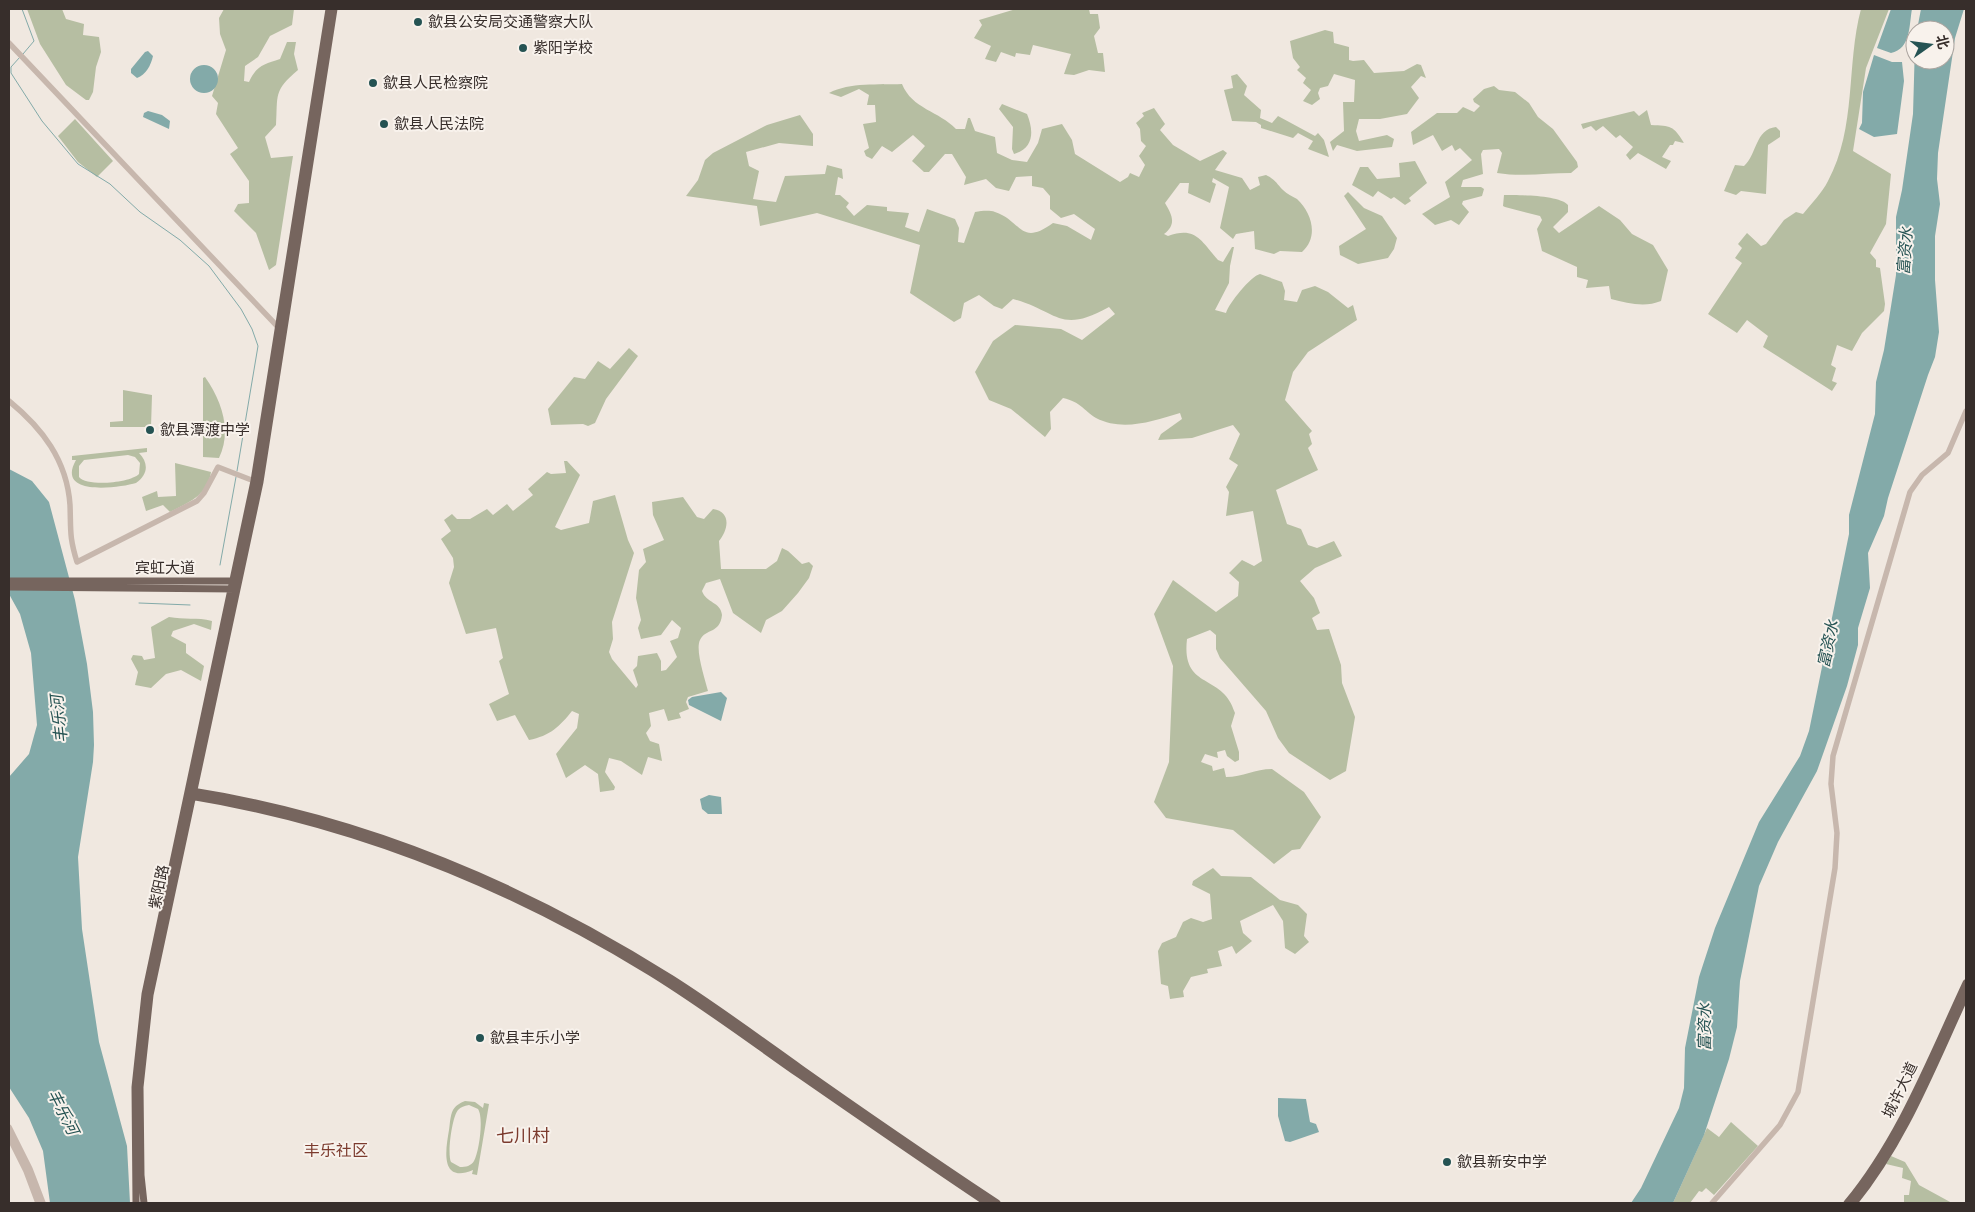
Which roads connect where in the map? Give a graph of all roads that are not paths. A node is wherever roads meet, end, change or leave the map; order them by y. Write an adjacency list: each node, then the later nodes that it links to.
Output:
1 (329, 9): 4 (main road)
2 (334, 9): 10 (main road)
3 (9, 43): 4 (street)
4 (278, 327): 7 (main road)
5 (9, 401): 7 (street)
6 (1966, 411): 23 (street)
7 (254, 481): 10 (main road)
8 (9, 582): 9 (main road)
9 (92, 585): 10 (main road, 宾虹大道); 11 (main road)
10 (235, 585): 12 (main road, 紫阳路)
11 (9, 587)
12 (191, 794): 19 (main road, 紫阳路); 20 (main road, 紫阳路); 21 (main road); 22 (main road)
13 (1966, 983): 24 (main road, 城许大道)
14 (1966, 995): 25 (main road, 城许大道)
15 (9, 1127): 18 (street)
16 (9, 1137): 17 (street)
17 (38, 1203)
18 (43, 1203)
19 (136, 1203)
20 (144, 1203)
21 (987, 1203)
22 (997, 1203)
23 (1712, 1203)
24 (1847, 1203)
25 (1854, 1203)

